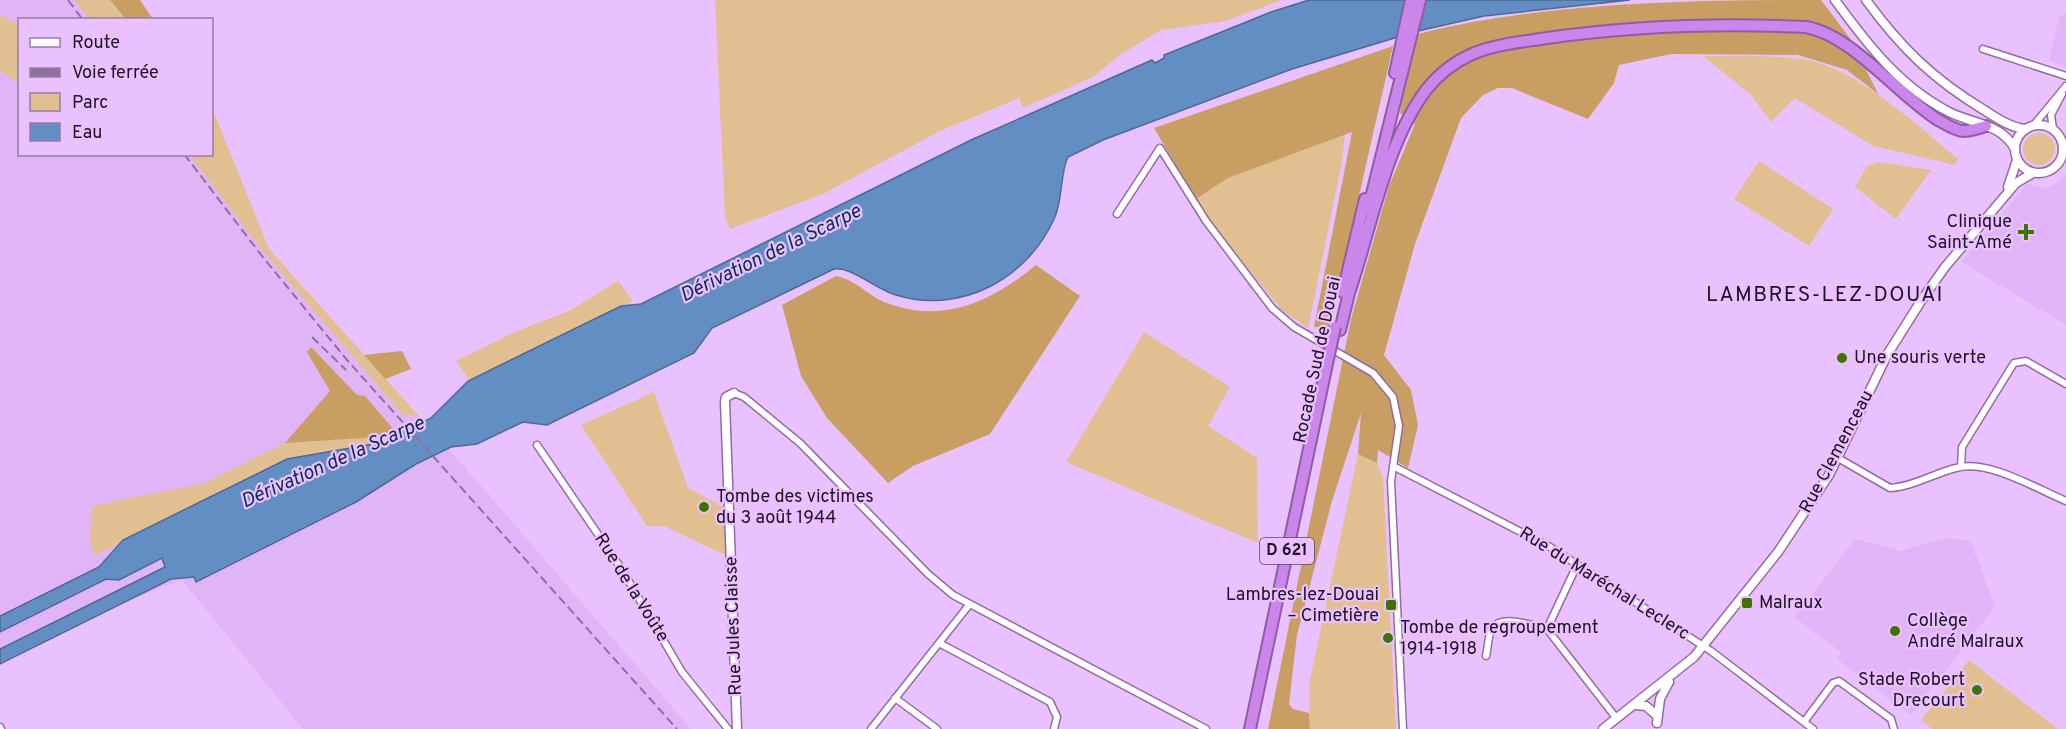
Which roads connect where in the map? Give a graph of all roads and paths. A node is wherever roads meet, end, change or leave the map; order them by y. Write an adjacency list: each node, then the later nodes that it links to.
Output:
1 (1411, 0): 5 (highway, Rocade Sud de Douai / D 621)
2 (1420, 0): 5 (highway, Rocade Sud de Douai / D 621)
3 (1866, 0): 10 (street)
4 (1837, 2): 9 (street)
5 (1403, 48): 18 (highway, Rocade Sud de Douai / D 621); 19 (highway, Rocade Sud de Douai / D 621)
6 (1983, 48): 7 (street)
7 (2066, 76)
8 (2066, 87): 10 (street); 11 (street)
9 (1986, 126): 12 (street); 18 (highway)
10 (2029, 127): 11 (street); 12 (street)
11 (2059, 135): 13 (street)
12 (2015, 148): 14 (street)
13 (2064, 157): 15 (street)
14 (2017, 159): 15 (street); 16 (street, Rue Clemenceau)
15 (2033, 173): 16 (street, Rue Clemenceau)
16 (1998, 206): 24 (street, Rue Clemenceau)
17 (1117, 214): 25 (street)
18 (1349, 293): 19 (highway, Rocade Sud de Douai / D 621)
19 (1338, 329): 20 (highway, Rocade Sud de Douai / D 621)
20 (1328, 374): 48 (highway, Rocade Sud de Douai / D 621); 49 (highway, Rocade Sud de Douai / D 621)
21 (2066, 384): 26 (street)
22 (734, 393): 29 (street); 42 (street, Rue Jules Claisse)
23 (537, 445): 43 (street, Rue de la Voûte)
24 (1838, 458): 26 (street); 32 (street, Rue Clemenceau)
25 (1393, 466): 28 (street, Rue du Maréchal Leclerc); 50 (street)
26 (1961, 466): 27 (street)
27 (2066, 501)
28 (1577, 565): 30 (street); 32 (street, Rue du Maréchal Leclerc)
29 (969, 604): 31 (street); 47 (street)
30 (1547, 628): 33 (street); 39 (street)
31 (939, 643): 36 (street); 46 (street)
32 (1704, 646): 34 (street, Rue Clemenceau); 41 (street, Rue du Maréchal Leclerc)
33 (1486, 656)
34 (1676, 674): 35 (street, Rue Clemenceau); 37 (street)
35 (1651, 693): 37 (street); 38 (street, Rue Clemenceau); 40 (street)
36 (895, 699): 44 (street); 45 (street)
37 (1658, 703): 40 (street)
38 (1636, 705): 39 (street, Rue Clemenceau); 40 (street)
39 (1617, 719): 51 (street, Rue Clemenceau)
40 (1656, 722)
41 (1804, 722): 52 (street, Rue du Maréchal Leclerc); 53 (street)
42 (739, 726)
43 (728, 729)
44 (871, 729)
45 (937, 729)
46 (1054, 729)
47 (1206, 729)
48 (1250, 729)
49 (1256, 729)
50 (1403, 729)
51 (1603, 729)
52 (1813, 729)
53 (1894, 729)

